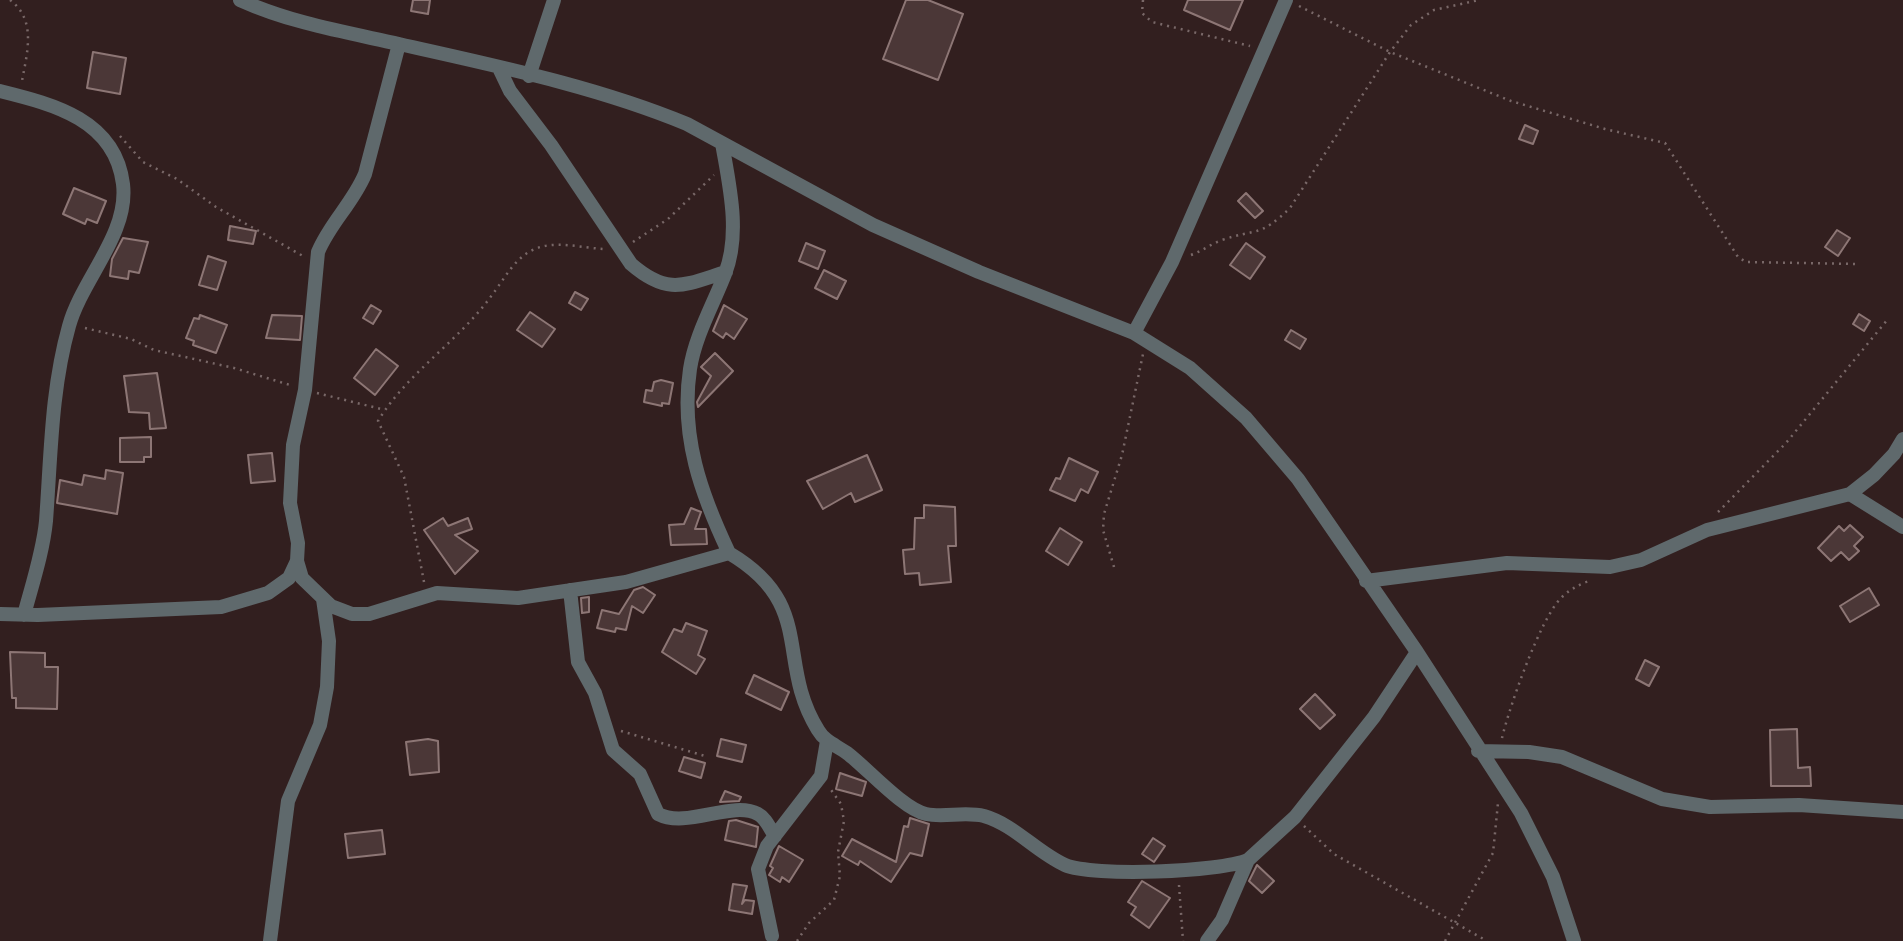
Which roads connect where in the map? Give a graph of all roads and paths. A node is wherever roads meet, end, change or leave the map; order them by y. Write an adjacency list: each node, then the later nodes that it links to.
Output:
1 (10, 0): 13 (path)
2 (240, 0): 7 (street)
3 (554, 0): 11 (street)
4 (1143, 0): 8 (path)
5 (1479, 0): 9 (path)
6 (1292, 3): 8 (street); 9 (path)
7 (399, 44): 10 (street); 18 (street)
8 (1266, 50): 19 (street)
9 (1390, 52): 19 (path); 20 (path)
10 (499, 68): 11 (street); 17 (street)
11 (529, 76): 15 (street)
12 (0, 91): 13 (street)
13 (19, 96): 14 (street)
14 (100, 134): 18 (path); 23 (street)
15 (722, 143): 16 (street); 24 (street)
16 (726, 164): 17 (path); 21 (street)
17 (620, 249): 21 (street); 26 (path)
18 (317, 261): 25 (street)
19 (1172, 262): 24 (street)
20 (1855, 264)
21 (726, 272): 31 (street)
22 (1888, 319): 30 (path)
23 (69, 324): 25 (path); 40 (street)
24 (1138, 335): 33 (path); 35 (street)
25 (305, 390): 26 (path); 32 (street)
26 (385, 410): 37 (path)
27 (1903, 439): 28 (street)
28 (1850, 494): 29 (street); 30 (street)
29 (1903, 527)
30 (1707, 530): 34 (street)
31 (729, 553): 36 (street); 43 (street)
32 (298, 561): 38 (street); 40 (street)
33 (1114, 567)
34 (1610, 567): 35 (street); 45 (path)
35 (1366, 580): 41 (street)
36 (570, 590): 37 (street); 42 (street)
37 (426, 596): 38 (street)
38 (324, 599): 56 (street)
39 (0, 614): 40 (street)
40 (24, 615)
41 (1417, 652): 44 (street); 50 (street)
42 (604, 727): 46 (path); 51 (street)
43 (827, 741): 47 (street); 53 (street)
44 (1478, 751): 45 (street); 48 (street)
45 (1499, 752): 49 (street)
46 (705, 756)
47 (821, 776): 51 (street); 57 (path)
48 (1501, 781): 54 (path); 62 (street)
49 (1903, 812)
50 (1295, 817): 52 (street); 54 (path)
51 (775, 836): 55 (street)
52 (1248, 860): 53 (street); 59 (street)
53 (1181, 871): 58 (path)
54 (1456, 921): 60 (path); 61 (path)
55 (772, 936)
56 (270, 941)
57 (797, 941)
58 (1183, 941)
59 (1207, 941)
60 (1445, 941)
61 (1487, 941)
62 (1574, 941)

